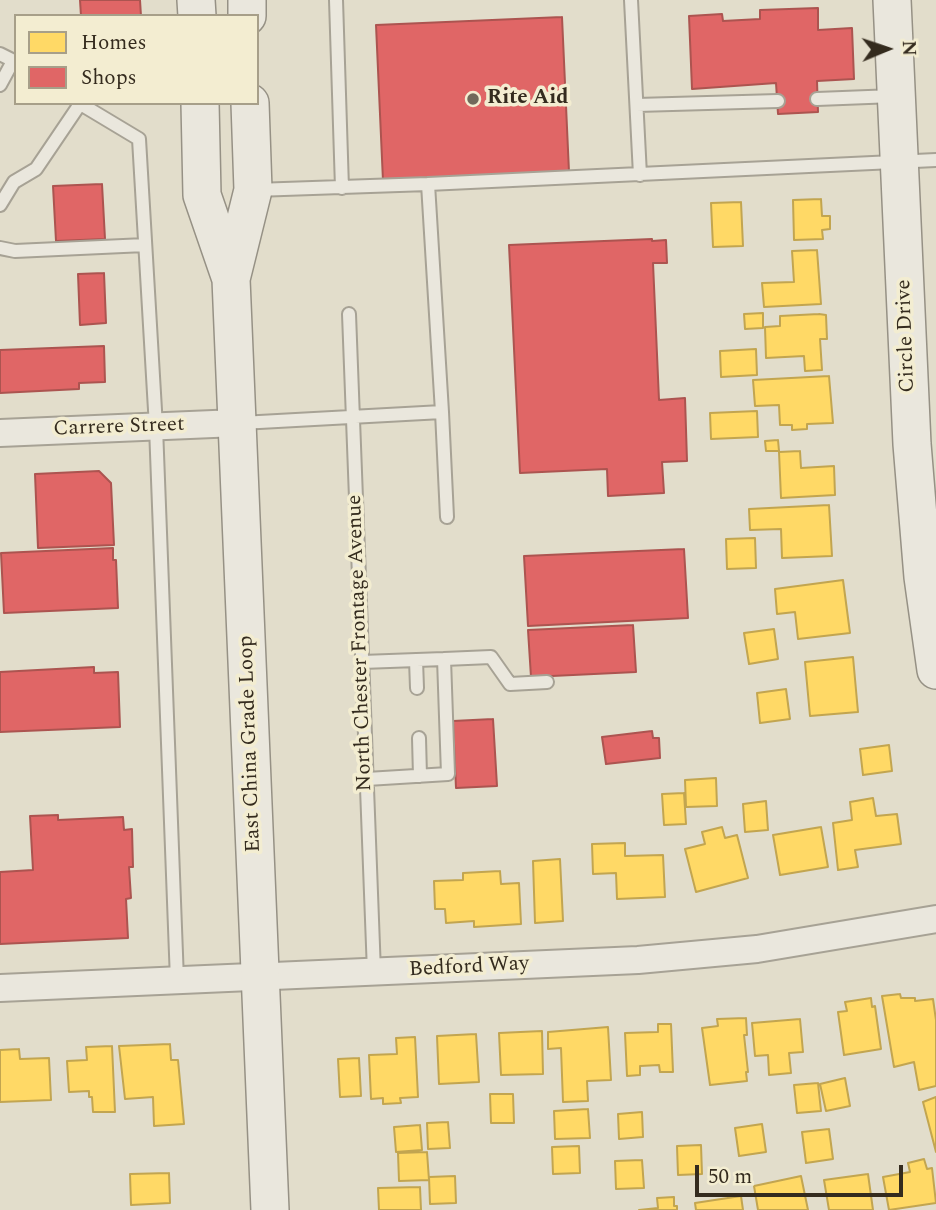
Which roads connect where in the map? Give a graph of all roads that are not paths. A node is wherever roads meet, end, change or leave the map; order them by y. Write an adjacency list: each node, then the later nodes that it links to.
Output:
1 (337, 0): 18 (lane)
2 (631, 0): 13 (lane)
3 (892, 0): 6 (main road, Circle Drive)
4 (14, 63): 5 (lane)
5 (0, 85)
6 (896, 96): 7 (lane); 15 (main road, Circle Drive)
7 (817, 99)
8 (778, 100): 13 (lane)
9 (79, 105): 20 (lane)
10 (82, 105): 21 (lane)
11 (200, 105): 23 (main road, East China Grade Loop)
12 (250, 105): 19 (main road, East China Grade Loop)
13 (637, 105): 16 (lane)
14 (936, 160): 15 (lane)
15 (900, 162): 16 (lane); 34 (main road, Circle Drive)
16 (640, 175): 17 (lane)
17 (428, 184): 18 (lane); 25 (lane)
18 (342, 188): 19 (lane)
19 (253, 190): 23 (main road, East China Grade Loop)
20 (0, 205)
21 (145, 245): 22 (lane); 28 (lane)
22 (0, 247)
23 (231, 279): 27 (main road, East China Grade Loop)
24 (349, 314): 26 (lane, North Chester Frontage Avenue)
25 (442, 412): 26 (lane); 30 (lane)
26 (352, 416): 27 (lane); 33 (lane, North Chester Frontage Avenue)
27 (237, 423): 28 (street, Carrere Street); 42 (main road, East China Grade Loop)
28 (156, 427): 29 (street, Carrere Street); 43 (lane)
29 (0, 433)
30 (447, 516)
31 (444, 659): 32 (lane); 35 (lane); 38 (lane)
32 (415, 660): 33 (lane); 36 (lane)
33 (362, 662): 39 (lane, North Chester Frontage Avenue)
34 (936, 670)
35 (547, 682)
36 (417, 688)
37 (419, 738): 38 (lane)
38 (420, 776): 39 (lane)
39 (367, 779): 41 (lane, North Chester Frontage Avenue)
40 (936, 919): 41 (street, Bedford Way)
41 (374, 972): 42 (street, Bedford Way)
42 (260, 977): 43 (street, Bedford Way); 45 (main road, East China Grade Loop)
43 (177, 980): 44 (street, Bedford Way)
44 (0, 988)
45 (270, 1210)

